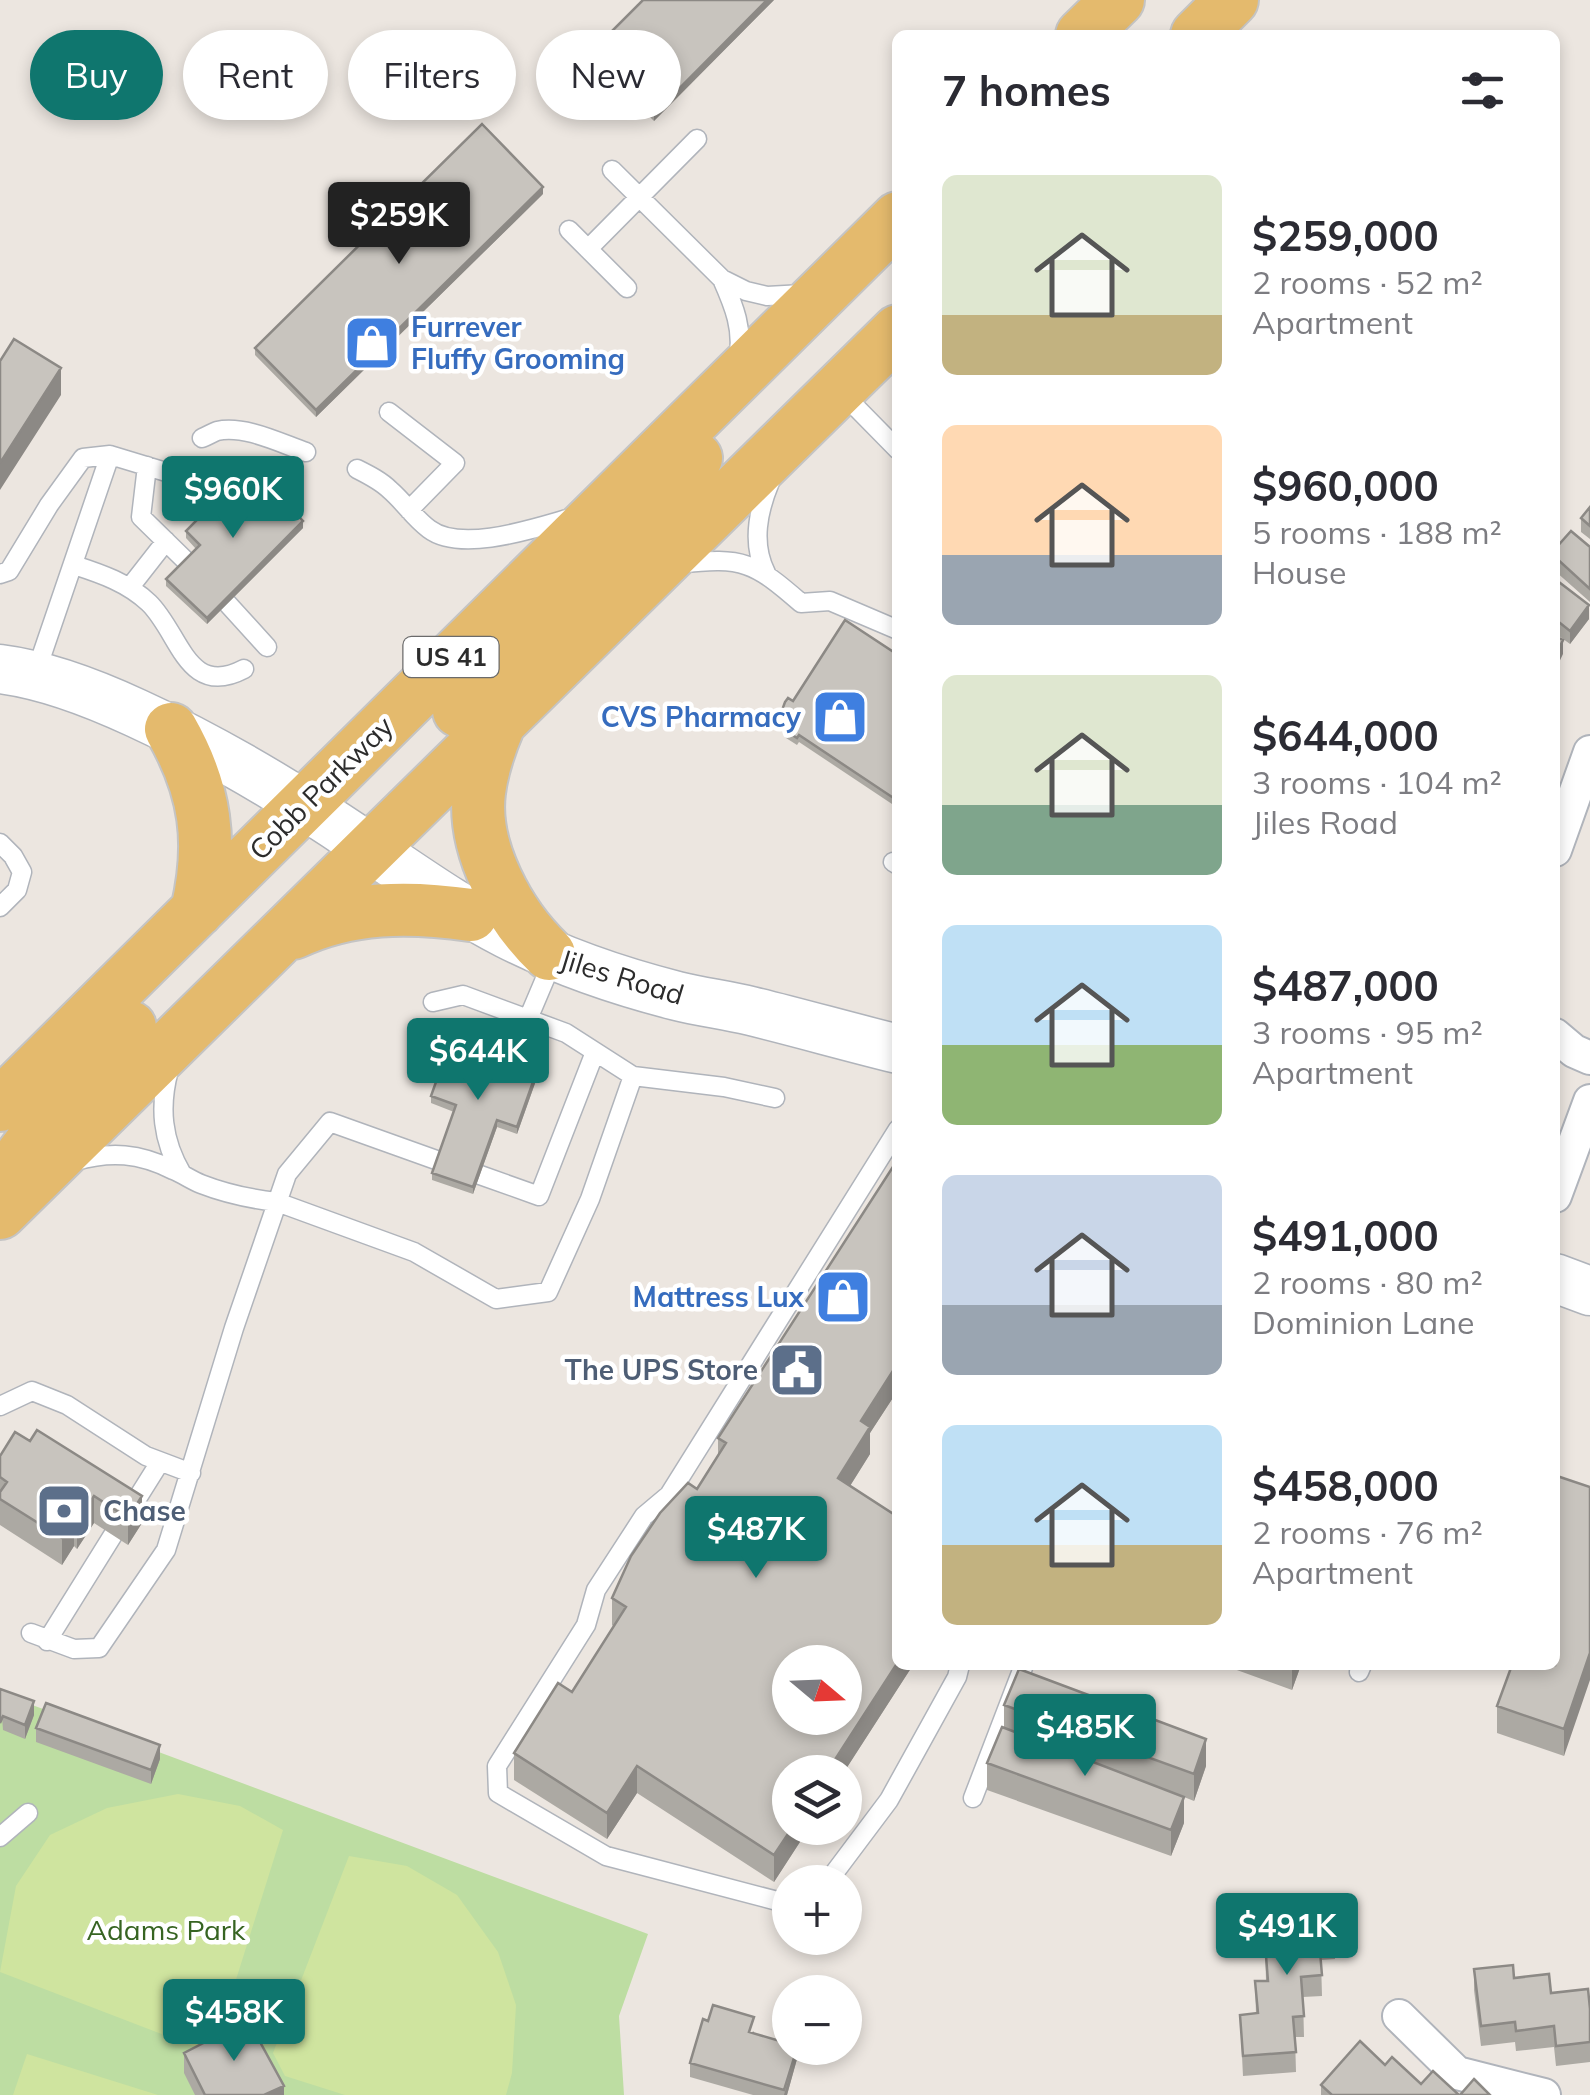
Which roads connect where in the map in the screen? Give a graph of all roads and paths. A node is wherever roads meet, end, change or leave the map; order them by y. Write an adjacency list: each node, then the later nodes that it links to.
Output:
1 (1118, 0): 3 (main road)
2 (1232, 0): 4 (main road)
3 (1087, 30)
4 (1202, 30)
5 (697, 139): 7 (lane)
6 (612, 170): 7 (lane)
7 (640, 197): 10 (lane); 11 (lane)
8 (892, 224): 12 (main road, Cobb Parkway / US 41)
9 (569, 230): 10 (lane)
10 (588, 249): 13 (lane)
11 (722, 279): 12 (lane); 15 (lane)
12 (833, 281): 15 (main road, Cobb Parkway / US 41)
13 (628, 288)
14 (892, 338): 16 (main road, US 41)
15 (745, 368): 27 (main road, Cobb Parkway / US 41); 46 (main road)
16 (838, 389): 18 (main road, US 41); 20 (lane)
17 (389, 412): 26 (lane)
18 (791, 436): 31 (main road, US 41); 32 (lane)
19 (202, 438): 21 (lane)
20 (892, 444)
21 (306, 452)
22 (110, 454): 23 (lane); 30 (lane); 33 (lane)
23 (147, 466): 25 (lane); 28 (lane)
24 (357, 469): 26 (lane)
25 (166, 472)
26 (409, 510): 27 (lane)
27 (599, 511): 43 (main road, Cobb Parkway / US 41)
28 (166, 542): 29 (lane); 34 (lane)
29 (188, 563)
30 (74, 565): 34 (lane); 39 (lane)
31 (656, 570): 32 (lane); 40 (main road, US 41)
32 (766, 573): 36 (lane)
33 (0, 574)
34 (130, 587): 38 (lane)
35 (228, 603): 37 (lane)
36 (892, 627)
37 (267, 646)
38 (244, 669)
39 (17, 673): 41 (street, Jiles Road)
40 (501, 720): 46 (main road, US 41); 51 (main road)
41 (171, 729): 43 (street, Jiles Road); 48 (main road)
42 (1590, 752): 44 (street)
43 (304, 804): 46 (street, Jiles Road); 48 (main road, Cobb Parkway / US 41); 67 (main road)
44 (1560, 836)
45 (0, 843): 47 (lane)
46 (371, 848): 49 (street, Jiles Road); 50 (main road, US 41)
47 (0, 907)
48 (197, 911): 62 (main road, Cobb Parkway / US 41)
49 (471, 914): 50 (main road); 51 (street, Jiles Road)
50 (270, 947): 54 (main road, US 41)
51 (552, 955): 53 (lane); 56 (street, Jiles Road)
52 (433, 1002): 53 (lane)
53 (528, 1019): 57 (lane)
54 (180, 1037): 65 (lane); 67 (main road, US 41)
55 (1560, 1038): 58 (street)
56 (892, 1048)
57 (595, 1052): 59 (lane); 66 (lane)
58 (1590, 1058)
59 (633, 1076): 60 (lane); 69 (lane)
60 (775, 1098)
61 (1590, 1101): 68 (street)
62 (0, 1106)
63 (892, 1139): 84 (lane)
64 (439, 1161): 69 (lane)
65 (182, 1174): 67 (lane); 69 (lane)
66 (480, 1175)
67 (23, 1179): 70 (main road, US 41)
68 (1560, 1182)
69 (276, 1202): 75 (lane)
70 (0, 1214)
71 (1560, 1280): 72 (street)
72 (1590, 1292)
73 (0, 1406): 74 (lane)
74 (160, 1462): 75 (lane); 76 (lane)
75 (192, 1473): 77 (lane)
76 (128, 1514)
77 (113, 1535)
78 (959, 1670): 83 (lane)
79 (1022, 1670): 80 (lane)
80 (973, 1798)
81 (28, 1812): 82 (lane)
82 (0, 1837)
83 (840, 1865)
84 (772, 1900)
85 (1400, 2016): 86 (street)
86 (1544, 2095)

